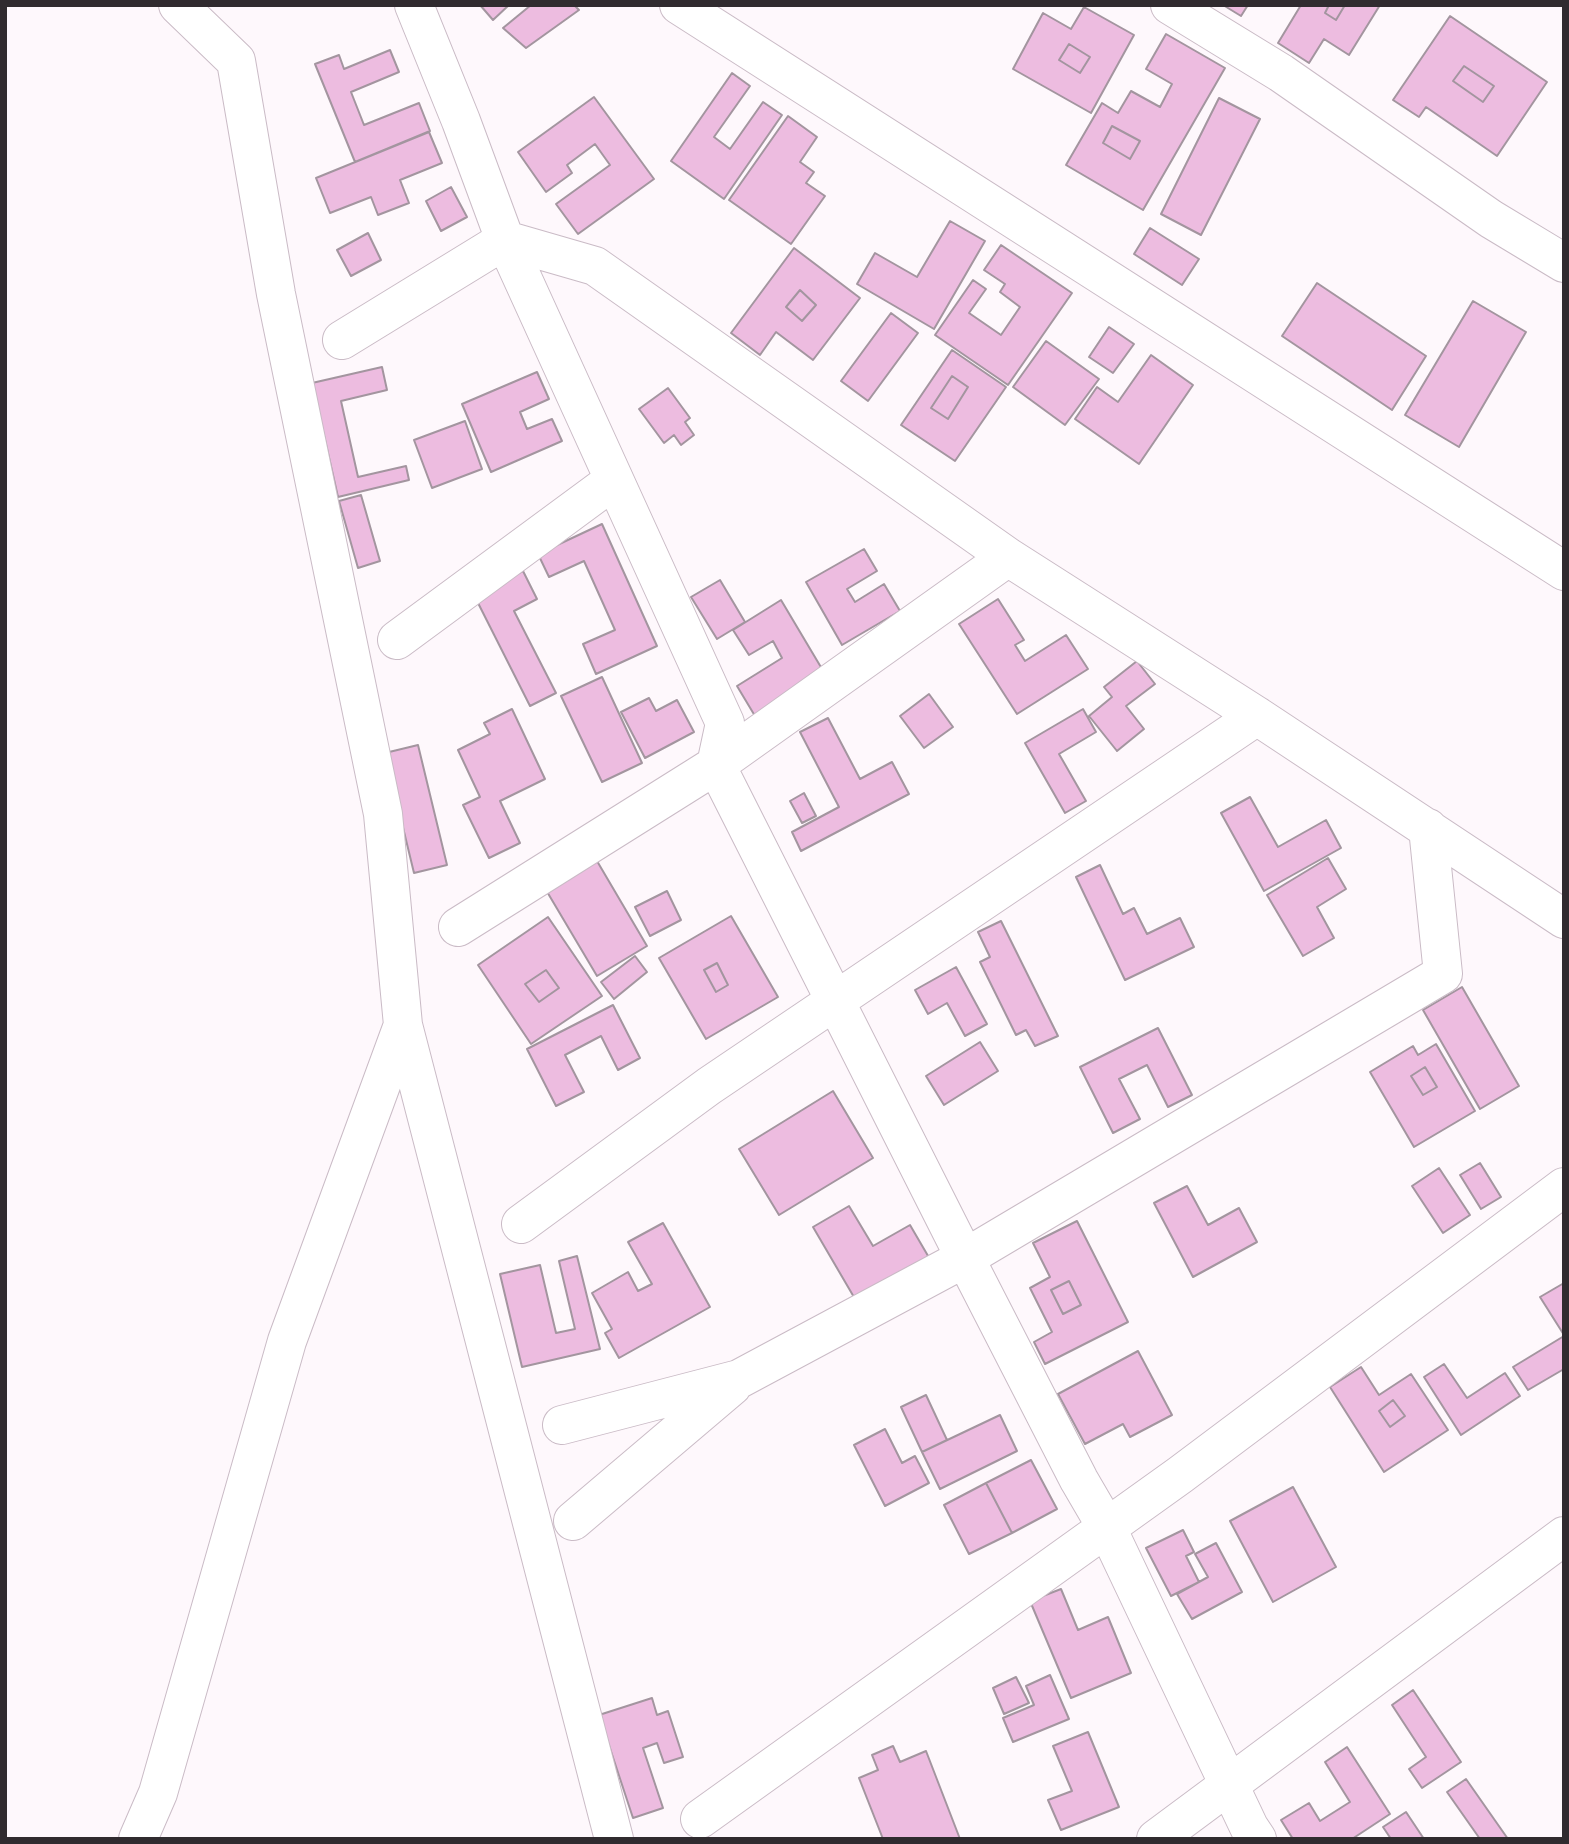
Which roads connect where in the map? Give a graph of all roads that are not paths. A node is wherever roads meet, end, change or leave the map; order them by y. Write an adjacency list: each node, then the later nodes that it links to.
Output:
1 (178, 5): 18 (street)
2 (414, 5): 5 (street)
3 (679, 5): 10 (street)
4 (1170, 5): 6 (street)
5 (505, 240): 7 (street); 8 (street); 9 (street)
6 (1564, 263)
7 (342, 340)
8 (614, 480): 11 (street); 13 (street)
9 (1007, 557): 12 (street); 13 (street)
10 (1564, 570)
11 (397, 640)
12 (1257, 716): 14 (street); 17 (street)
13 (716, 765): 16 (street); 17 (street)
14 (1428, 828): 15 (street); 21 (street)
15 (1564, 919)
16 (458, 927)
17 (836, 1001): 20 (street); 21 (street)
18 (403, 1025): 29 (street); 30 (street)
19 (1564, 1187): 25 (street)
20 (522, 1224)
21 (965, 1258): 22 (street); 25 (street)
22 (739, 1379): 23 (street); 24 (street)
23 (562, 1425)
24 (573, 1521)
25 (1107, 1528): 27 (street); 28 (street)
26 (1564, 1536): 27 (street)
27 (1229, 1785): 31 (street); 32 (street)
28 (700, 1819)
29 (138, 1839)
30 (614, 1839)
31 (1156, 1839)
32 (1257, 1839)

